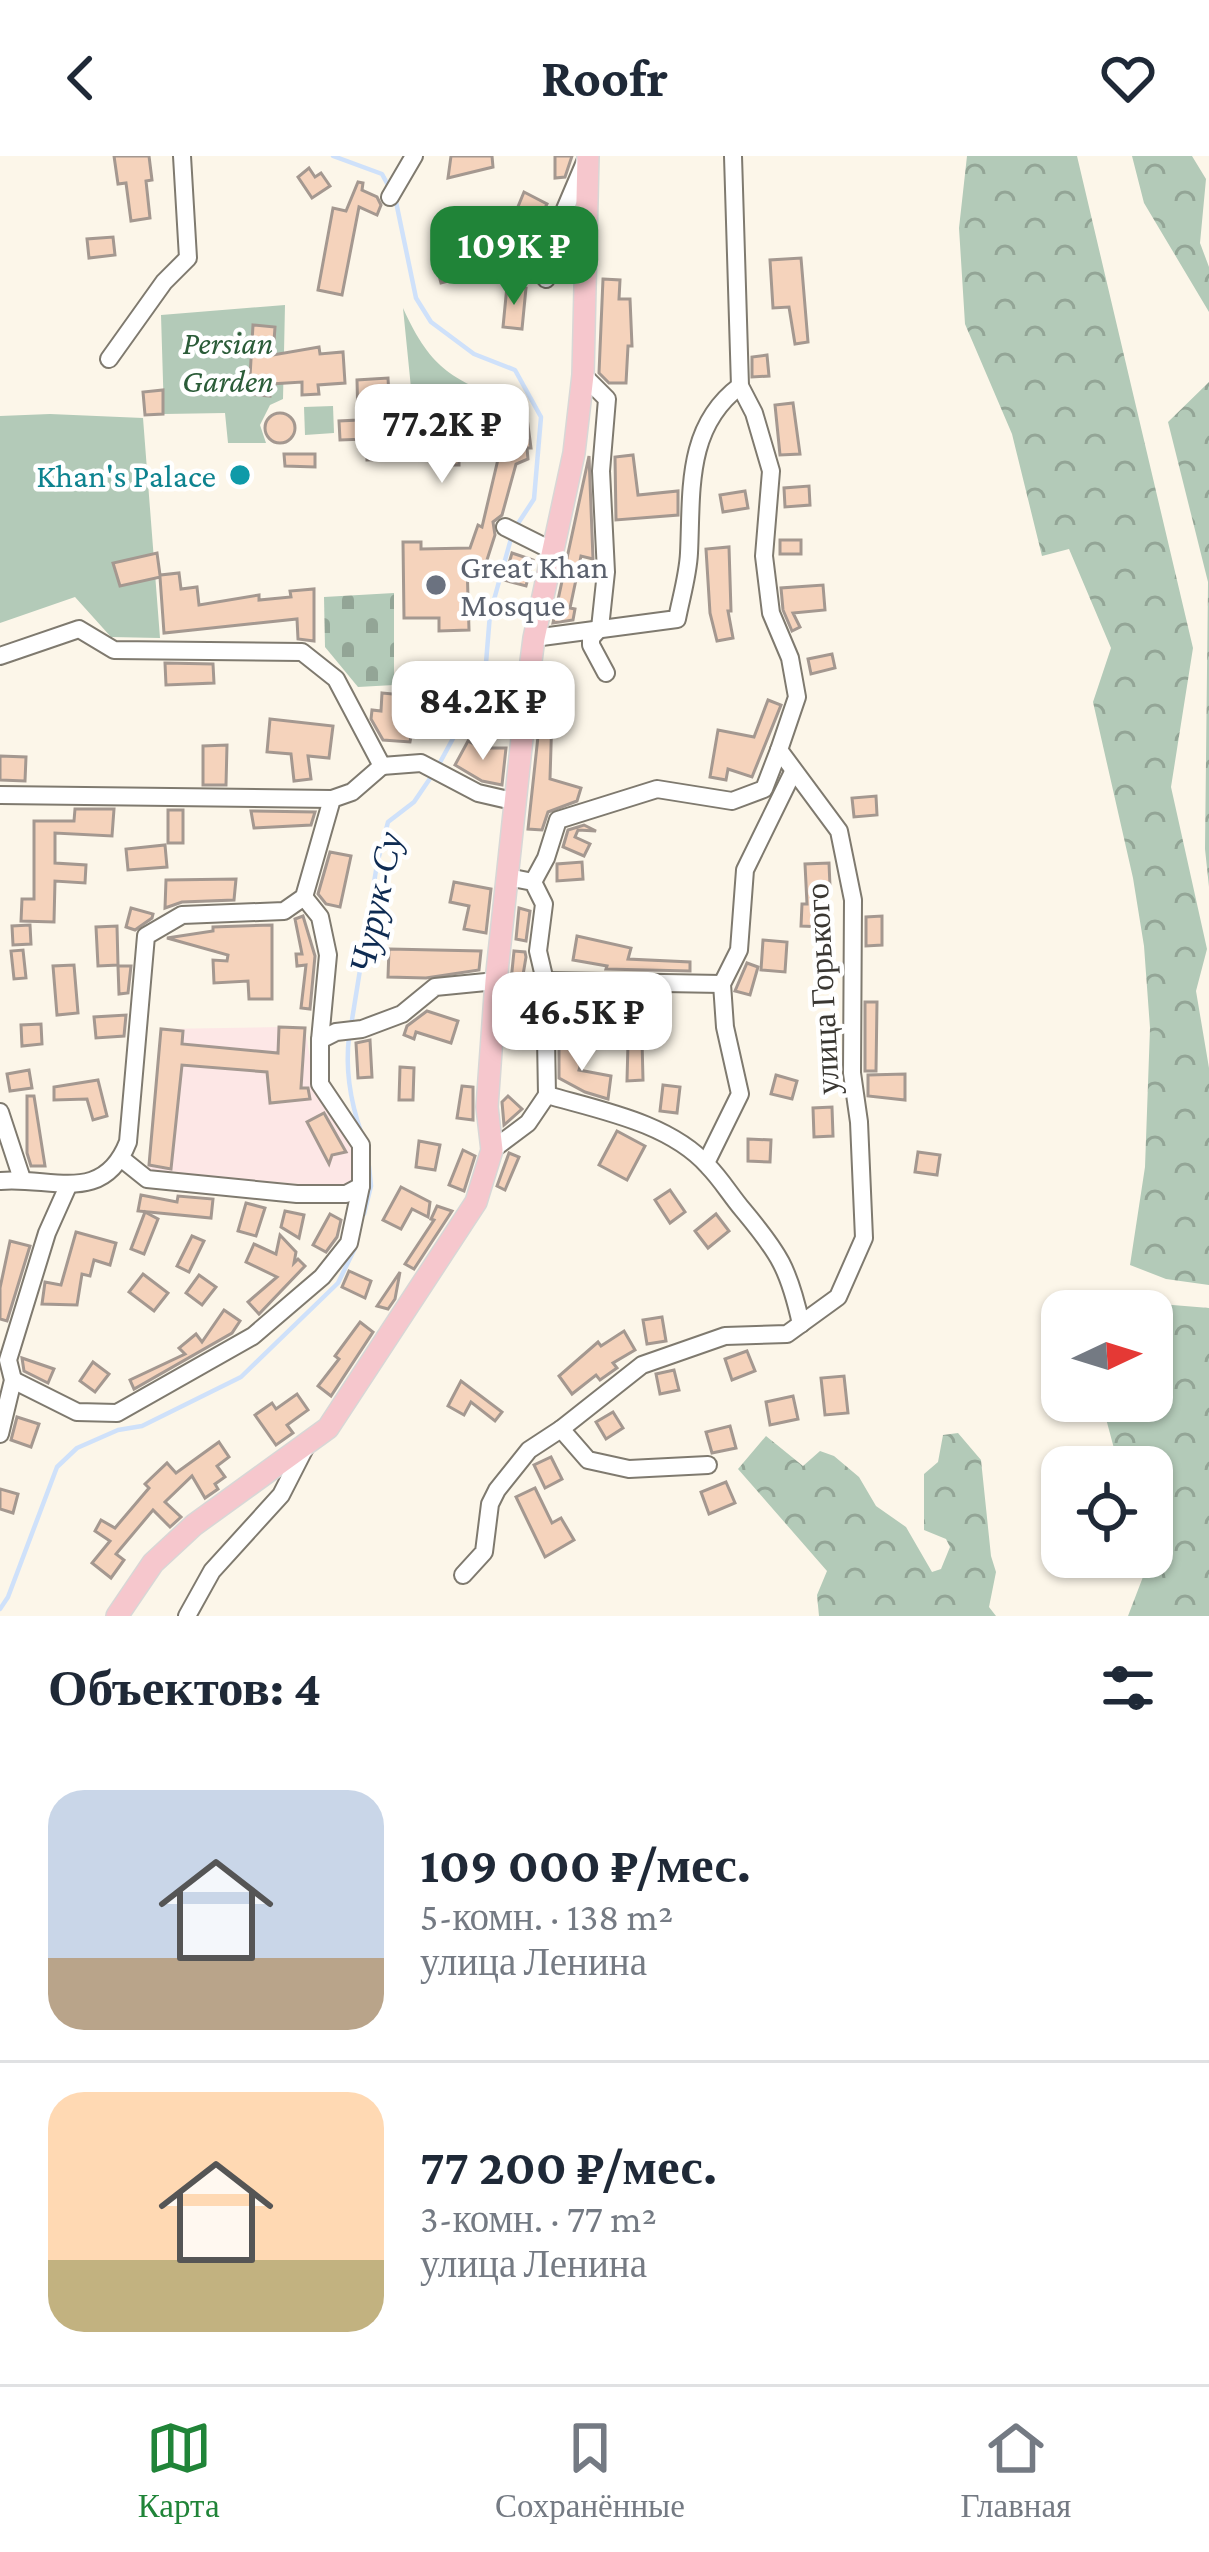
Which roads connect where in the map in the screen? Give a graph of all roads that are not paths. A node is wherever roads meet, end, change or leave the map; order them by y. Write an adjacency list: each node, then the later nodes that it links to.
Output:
1 (182, 156): 7 (street)
2 (414, 156): 5 (street)
3 (588, 156): 6 (street); 8 (main road)
4 (733, 156): 9 (street)
5 (392, 192)
6 (546, 279)
7 (109, 359)
8 (583, 375): 11 (main road); 12 (street)
9 (740, 386): 12 (street); 16 (street)
10 (513, 532): 11 (street)
11 (553, 551): 13 (main road)
12 (600, 628): 13 (street); 15 (street)
13 (534, 638): 21 (main road)
14 (0, 656): 17 (street)
15 (606, 674)
16 (779, 750): 18 (street, улица Горького); 23 (street)
17 (382, 766): 20 (street); 21 (street)
18 (793, 772): 27 (street); 38 (street, улица Горького)
19 (0, 795): 20 (street)
20 (332, 799): 24 (street)
21 (517, 802): 22 (main road)
22 (508, 877): 23 (street); 25 (main road)
23 (533, 882): 26 (street)
24 (304, 897): 28 (street); 32 (street)
25 (496, 981): 28 (street); 31 (main road)
26 (545, 981): 27 (street); 29 (street)
27 (722, 984): 33 (street)
28 (328, 1036): 37 (street)
29 (547, 1095): 31 (street); 33 (street)
30 (0, 1112): 34 (street)
31 (492, 1150): 42 (main road)
32 (122, 1159): 36 (street); 37 (street)
33 (706, 1163): 38 (street)
34 (22, 1179): 35 (street); 36 (street)
35 (0, 1180)
36 (68, 1186): 39 (street)
37 (361, 1186): 39 (street)
38 (801, 1324): 40 (street)
39 (13, 1380): 41 (street)
40 (561, 1429): 43 (street); 44 (street)
41 (0, 1434)
42 (310, 1439): 45 (main road); 46 (street)
43 (708, 1465)
44 (463, 1575)
45 (117, 1616)
46 (187, 1616)

